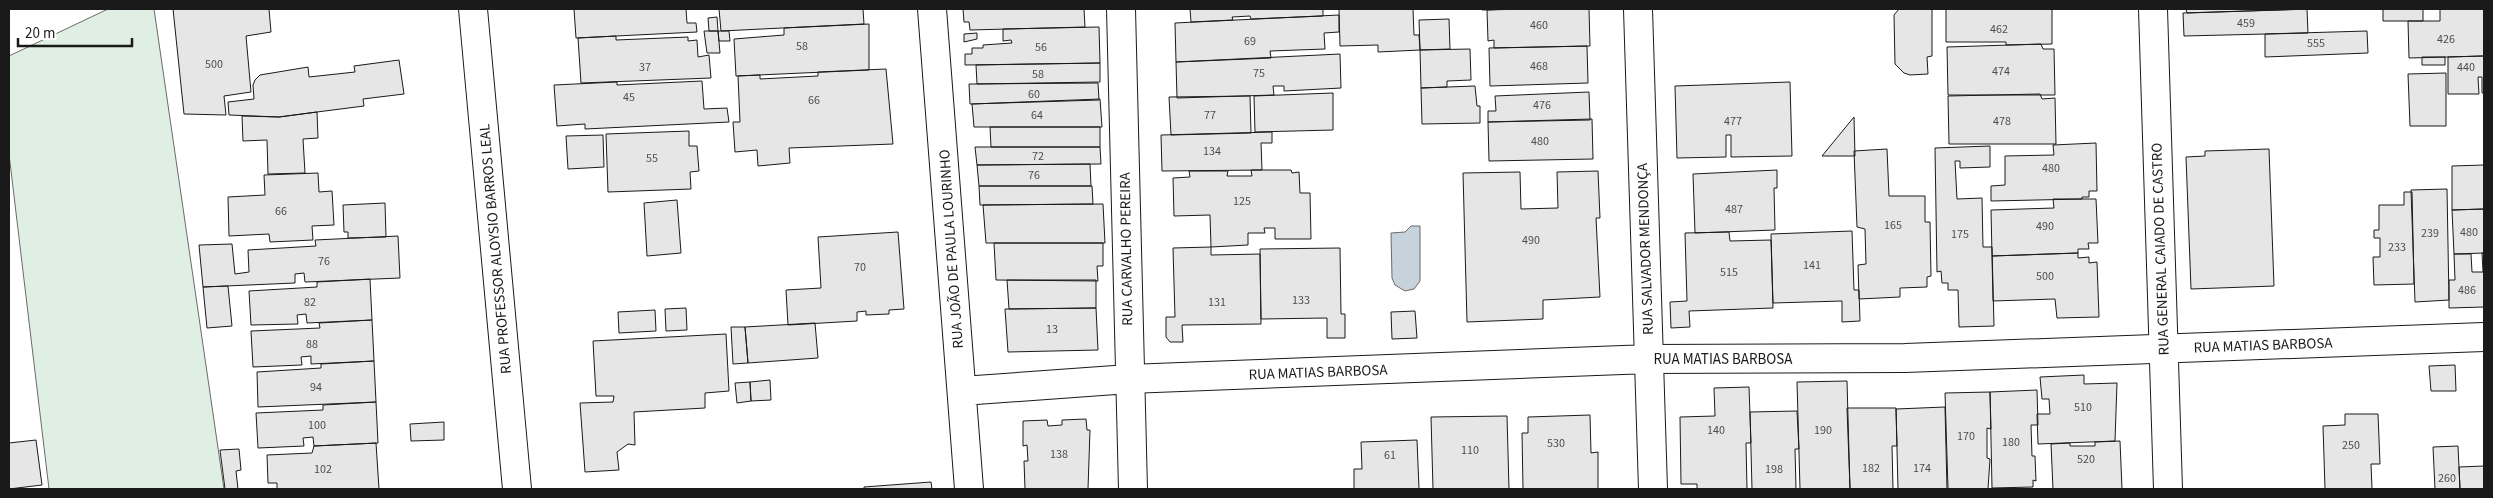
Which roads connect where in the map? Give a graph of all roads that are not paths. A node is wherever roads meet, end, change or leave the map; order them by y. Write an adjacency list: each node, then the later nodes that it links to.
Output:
1 (473, 9): 11 (street, RUA PROFESSOR ALOYSIO BARROS LEAL)
2 (932, 9): 10 (street, RUA JOÃO DE PAULA LOURINHO)
3 (1120, 9): 9 (street, RUA CARVALHO PEREIRA)
4 (1638, 9): 8 (street, RUA SALVADOR MENDONÇA)
5 (2153, 9): 7 (street, RUA GENERAL CAIADO DE CASTRO)
6 (2484, 337): 7 (street, RUA MATIAS BARBOSA)
7 (2162, 350): 8 (street, RUA MATIAS BARBOSA); 15 (street, RUA GENERAL CAIADO DE CASTRO)
8 (1649, 359): 9 (street, RUA MATIAS BARBOSA); 14 (street, RUA SALVADOR MENDONÇA)
9 (1129, 379): 10 (street, RUA MATIAS BARBOSA); 13 (street, RUA CARVALHO PEREIRA)
10 (962, 391): 12 (street, RUA JOÃO DE PAULA LOURINHO)
11 (518, 489)
12 (969, 489)
13 (1133, 489)
14 (1653, 489)
15 (2168, 489)

